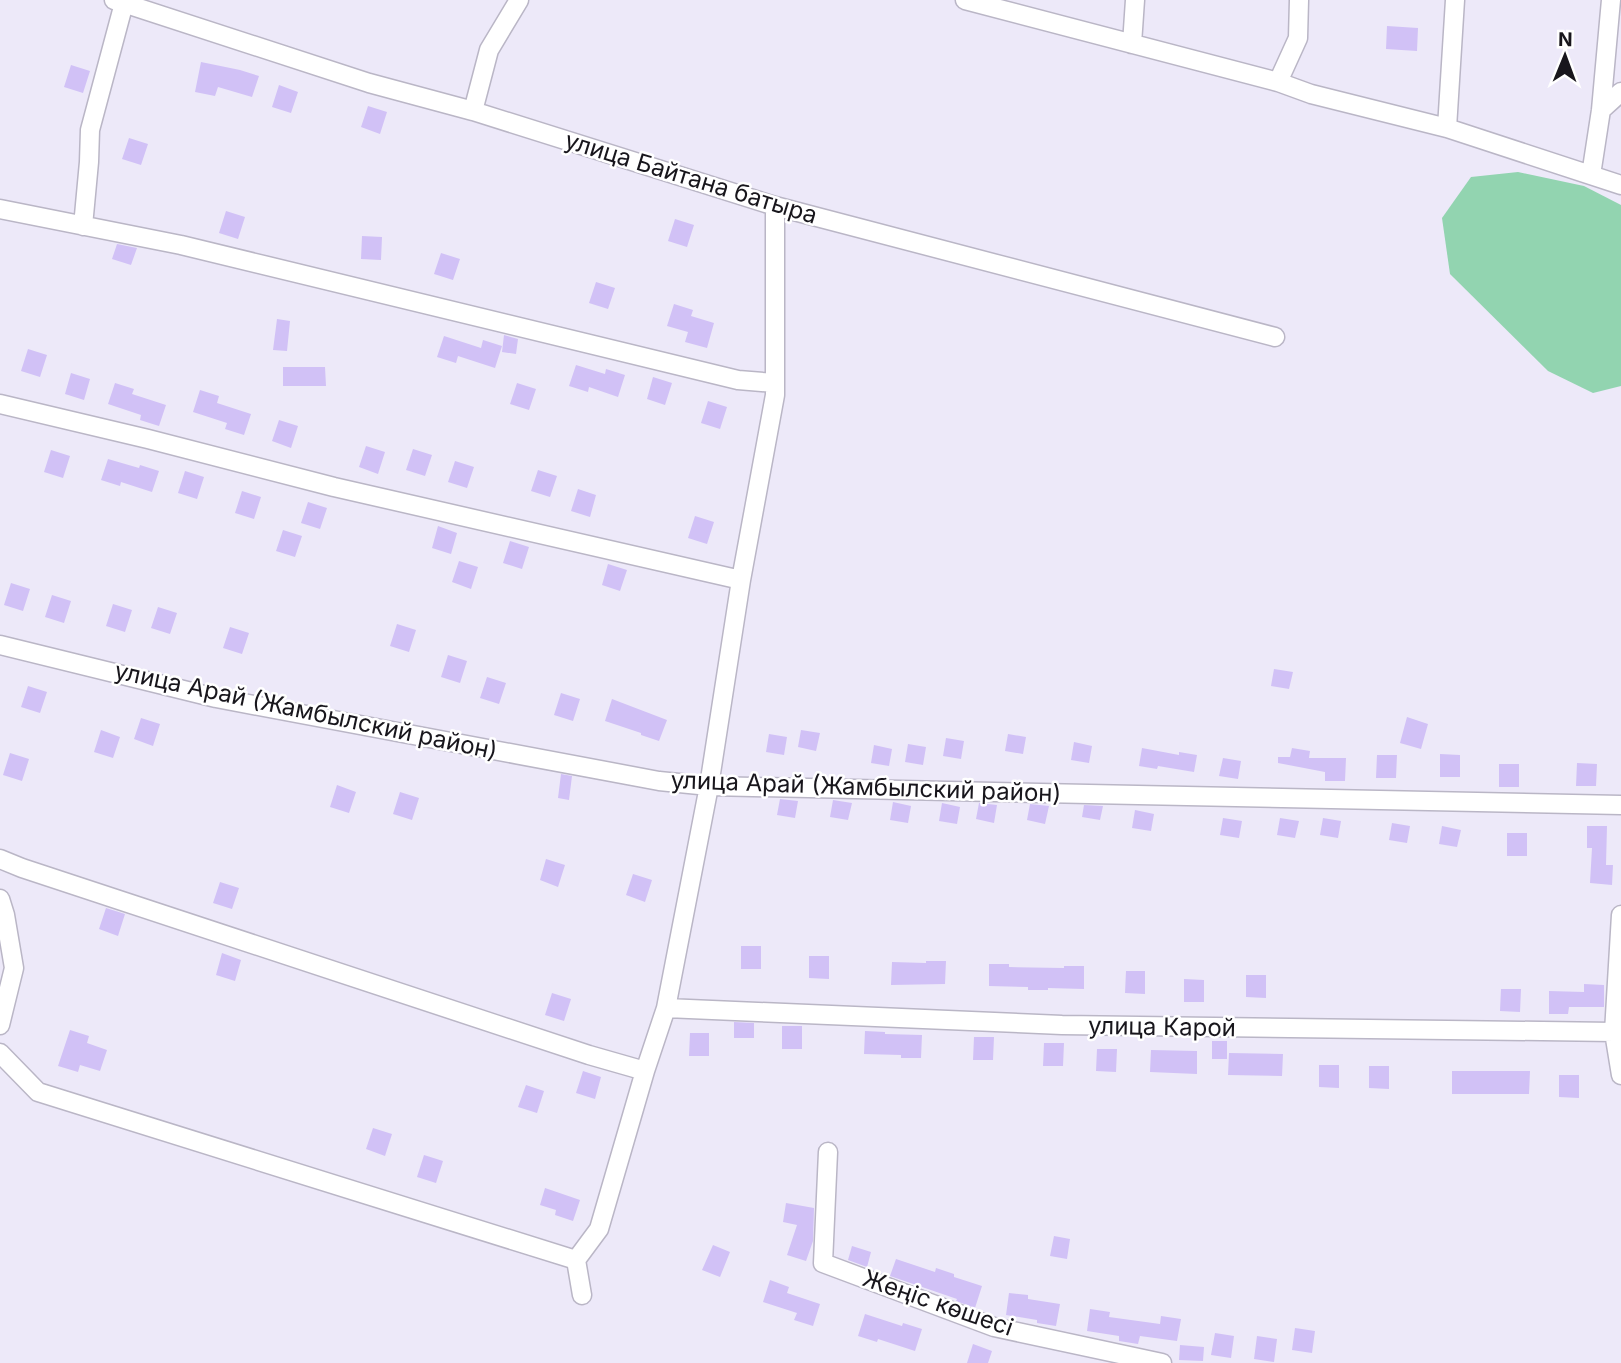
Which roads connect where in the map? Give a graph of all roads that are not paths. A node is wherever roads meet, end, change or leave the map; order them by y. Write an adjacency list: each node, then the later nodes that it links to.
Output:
1 (519, 0): 12 (street)
2 (965, 0): 8 (street)
3 (1135, 0): 8 (street)
4 (1299, 0): 9 (street)
5 (1455, 0): 13 (street)
6 (1611, 0): 11 (street)
7 (119, 2): 12 (street, улица Байтана батыра); 18 (street)
8 (1132, 44): 9 (street)
9 (1278, 82): 13 (street)
10 (1621, 92): 11 (street)
11 (1601, 110): 14 (street)
12 (473, 111): 16 (street, улица Байтана батыра)
13 (1447, 128): 14 (street)
14 (1591, 175): 15 (street)
15 (1621, 185)
16 (775, 206): 19 (street, улица Байтана батыра); 20 (street)
17 (0, 209): 18 (street)
18 (83, 226): 20 (street)
19 (1275, 337)
20 (775, 383): 22 (street)
21 (0, 404): 22 (street)
22 (741, 580): 24 (street)
23 (0, 645): 24 (street, улица Арай (Жамбылский район))
24 (709, 786): 25 (street, улица Арай (Жамбылский район)); 29 (street)
25 (1621, 805)
26 (0, 859): 33 (street)
27 (0, 899): 30 (street)
28 (1621, 915): 31 (street)
29 (667, 1007): 31 (street, улица Карой); 33 (street)
30 (0, 1025)
31 (1614, 1032): 34 (street)
32 (0, 1053): 36 (street)
33 (645, 1070): 36 (street)
34 (1621, 1075)
35 (828, 1152): 38 (street, Жеңіс көшесі)
36 (576, 1261): 37 (street)
37 (582, 1295)
38 (1162, 1363)

